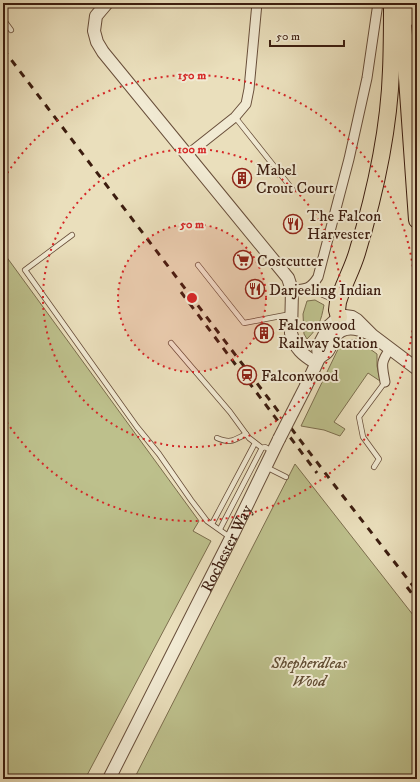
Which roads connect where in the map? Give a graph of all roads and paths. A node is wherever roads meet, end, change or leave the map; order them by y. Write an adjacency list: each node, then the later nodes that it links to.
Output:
1 (106, 3): 11 (street)
2 (257, 3): 10 (street)
3 (378, 3): 16 (street)
4 (392, 3): 18 (highway)
5 (401, 3): 13 (highway)
6 (416, 3): 8 (highway)
7 (3, 19): 9 (lane)
8 (417, 19)
9 (11, 30)
10 (235, 117): 11 (street); 12 (lane)
11 (187, 154): 17 (street)
12 (293, 190)
13 (417, 220)
14 (72, 235): 33 (lane)
15 (198, 265): 19 (lane)
16 (311, 287): 17 (street); 18 (lane)
17 (292, 290): 19 (street)
18 (338, 310): 20 (street); 23 (street, Rochester Way)
19 (291, 314): 23 (street)
20 (372, 335): 22 (street); 23 (street)
21 (171, 343): 26 (lane)
22 (390, 349): 24 (street); 25 (street)
23 (318, 360): 29 (street, Rochester Way, bridge)
24 (417, 369)
25 (385, 382): 31 (lane)
26 (246, 434): 27 (lane); 28 (lane)
27 (218, 438)
28 (255, 442): 29 (lane); 33 (lane)
29 (271, 448): 30 (street, Rochester Way); 34 (lane)
30 (266, 467): 32 (lane); 35 (street, Rochester Way)
31 (374, 467)
32 (286, 477)
33 (212, 524): 34 (lane)
34 (220, 529): 35 (lane)
35 (231, 538): 36 (street, Rochester Way)
36 (109, 779)

